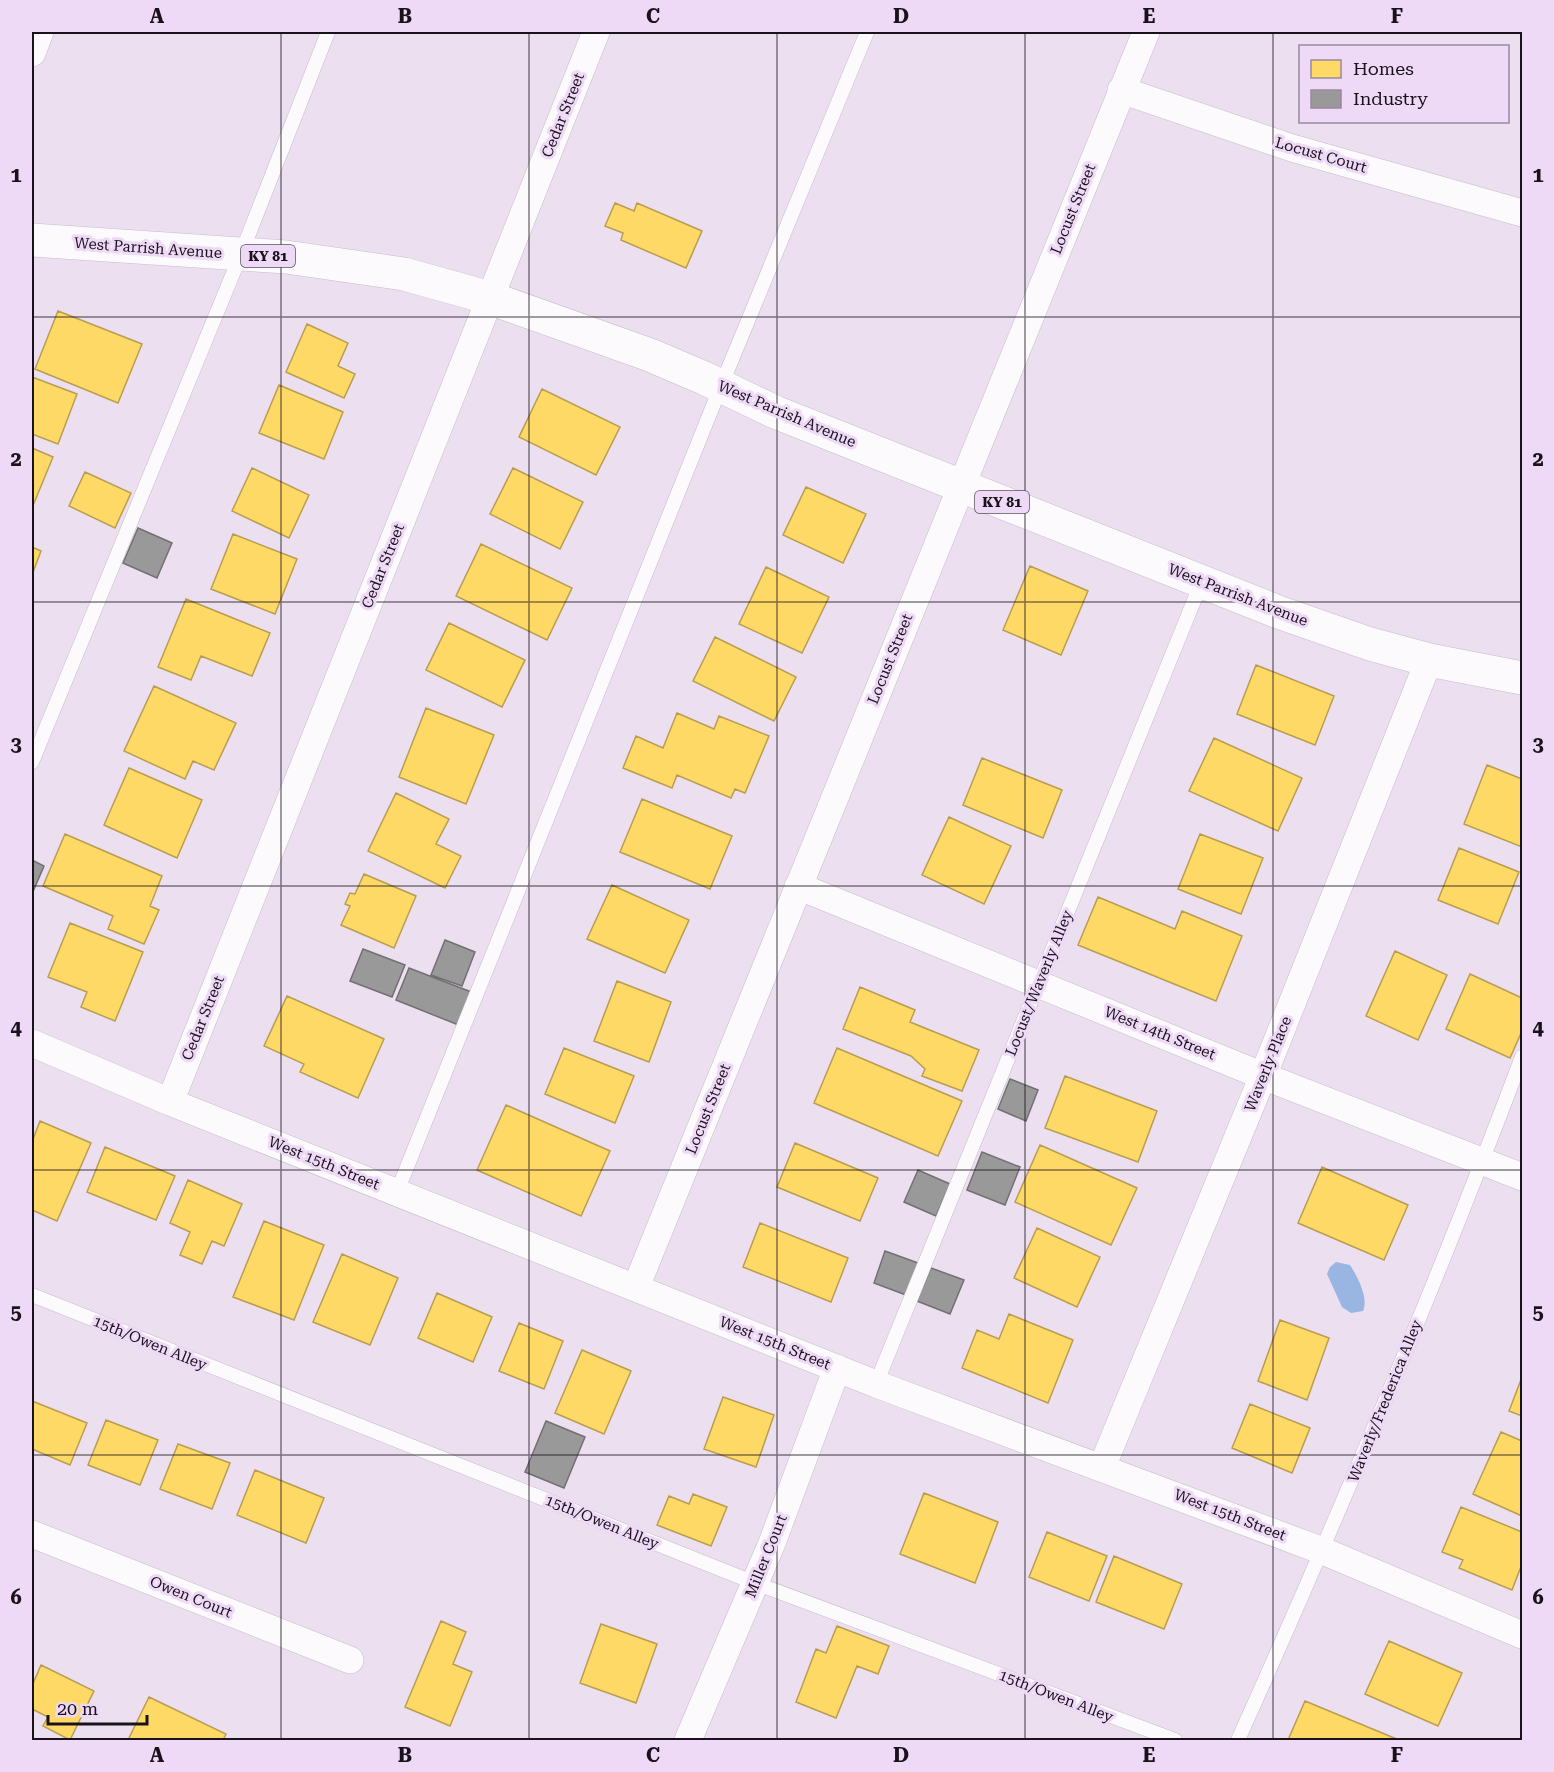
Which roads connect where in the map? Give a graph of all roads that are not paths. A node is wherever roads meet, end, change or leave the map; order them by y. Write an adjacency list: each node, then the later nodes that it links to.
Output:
1 (40, 32): 6 (street)
2 (328, 32): 10 (lane)
3 (597, 32): 11 (street, Cedar Street)
4 (867, 32): 12 (lane)
5 (1146, 32): 7 (street, Locust Street)
6 (32, 52)
7 (1121, 90): 8 (street, Locust Court); 13 (street, Locust Street)
8 (1522, 213)
9 (32, 240): 10 (main road, West Parrish Avenue / KY 81)
10 (241, 254): 11 (main road, West Parrish Avenue / KY 81); 17 (lane)
11 (490, 298): 12 (main road, West Parrish Avenue / KY 81); 23 (street, Cedar Street)
12 (721, 386): 13 (main road, West Parrish Avenue / KY 81); 26 (lane)
13 (960, 486): 14 (main road, West Parrish Avenue / KY 81); 18 (street, Locust Street)
14 (1202, 581): 15 (main road, West Parrish Avenue / KY 81); 19 (lane, Locust/Waverly Alley)
15 (1429, 660): 16 (main road, West Parrish Avenue / KY 81); 22 (street, Waverly Place)
16 (1522, 678)
17 (32, 762)
18 (798, 886): 19 (street, West 14th Street); 27 (street, Locust Street)
19 (1038, 984): 22 (street, West 14th Street); 30 (lane, Locust/Waverly Alley)
20 (32, 1043): 23 (street, West 15th Street)
21 (1522, 1058): 24 (lane, Waverly/Frederica Alley)
22 (1263, 1076): 24 (street, West 14th Street); 31 (street, Waverly Place)
23 (170, 1102): 26 (street, West 15th Street)
24 (1483, 1162): 25 (street, West 14th Street); 33 (lane, Waverly/Frederica Alley)
25 (1522, 1177)
26 (398, 1192): 27 (street, West 15th Street)
27 (636, 1287): 29 (street, West 15th Street)
28 (32, 1295): 34 (lane, 15th/Owen Alley)
29 (837, 1368): 30 (street, West 15th Street); 34 (street, Miller Court)
30 (876, 1384): 31 (street, West 15th Street)
31 (1102, 1467): 33 (street, West 15th Street)
32 (32, 1534): 36 (street, Owen Court)
33 (1323, 1551): 35 (street, West 15th Street); 39 (lane, Waverly/Frederica Alley)
34 (755, 1583): 37 (street, Miller Court); 38 (lane, 15th/Owen Alley)
35 (1522, 1635)
36 (350, 1660)
37 (688, 1740)
38 (1175, 1740)
39 (1238, 1740)

